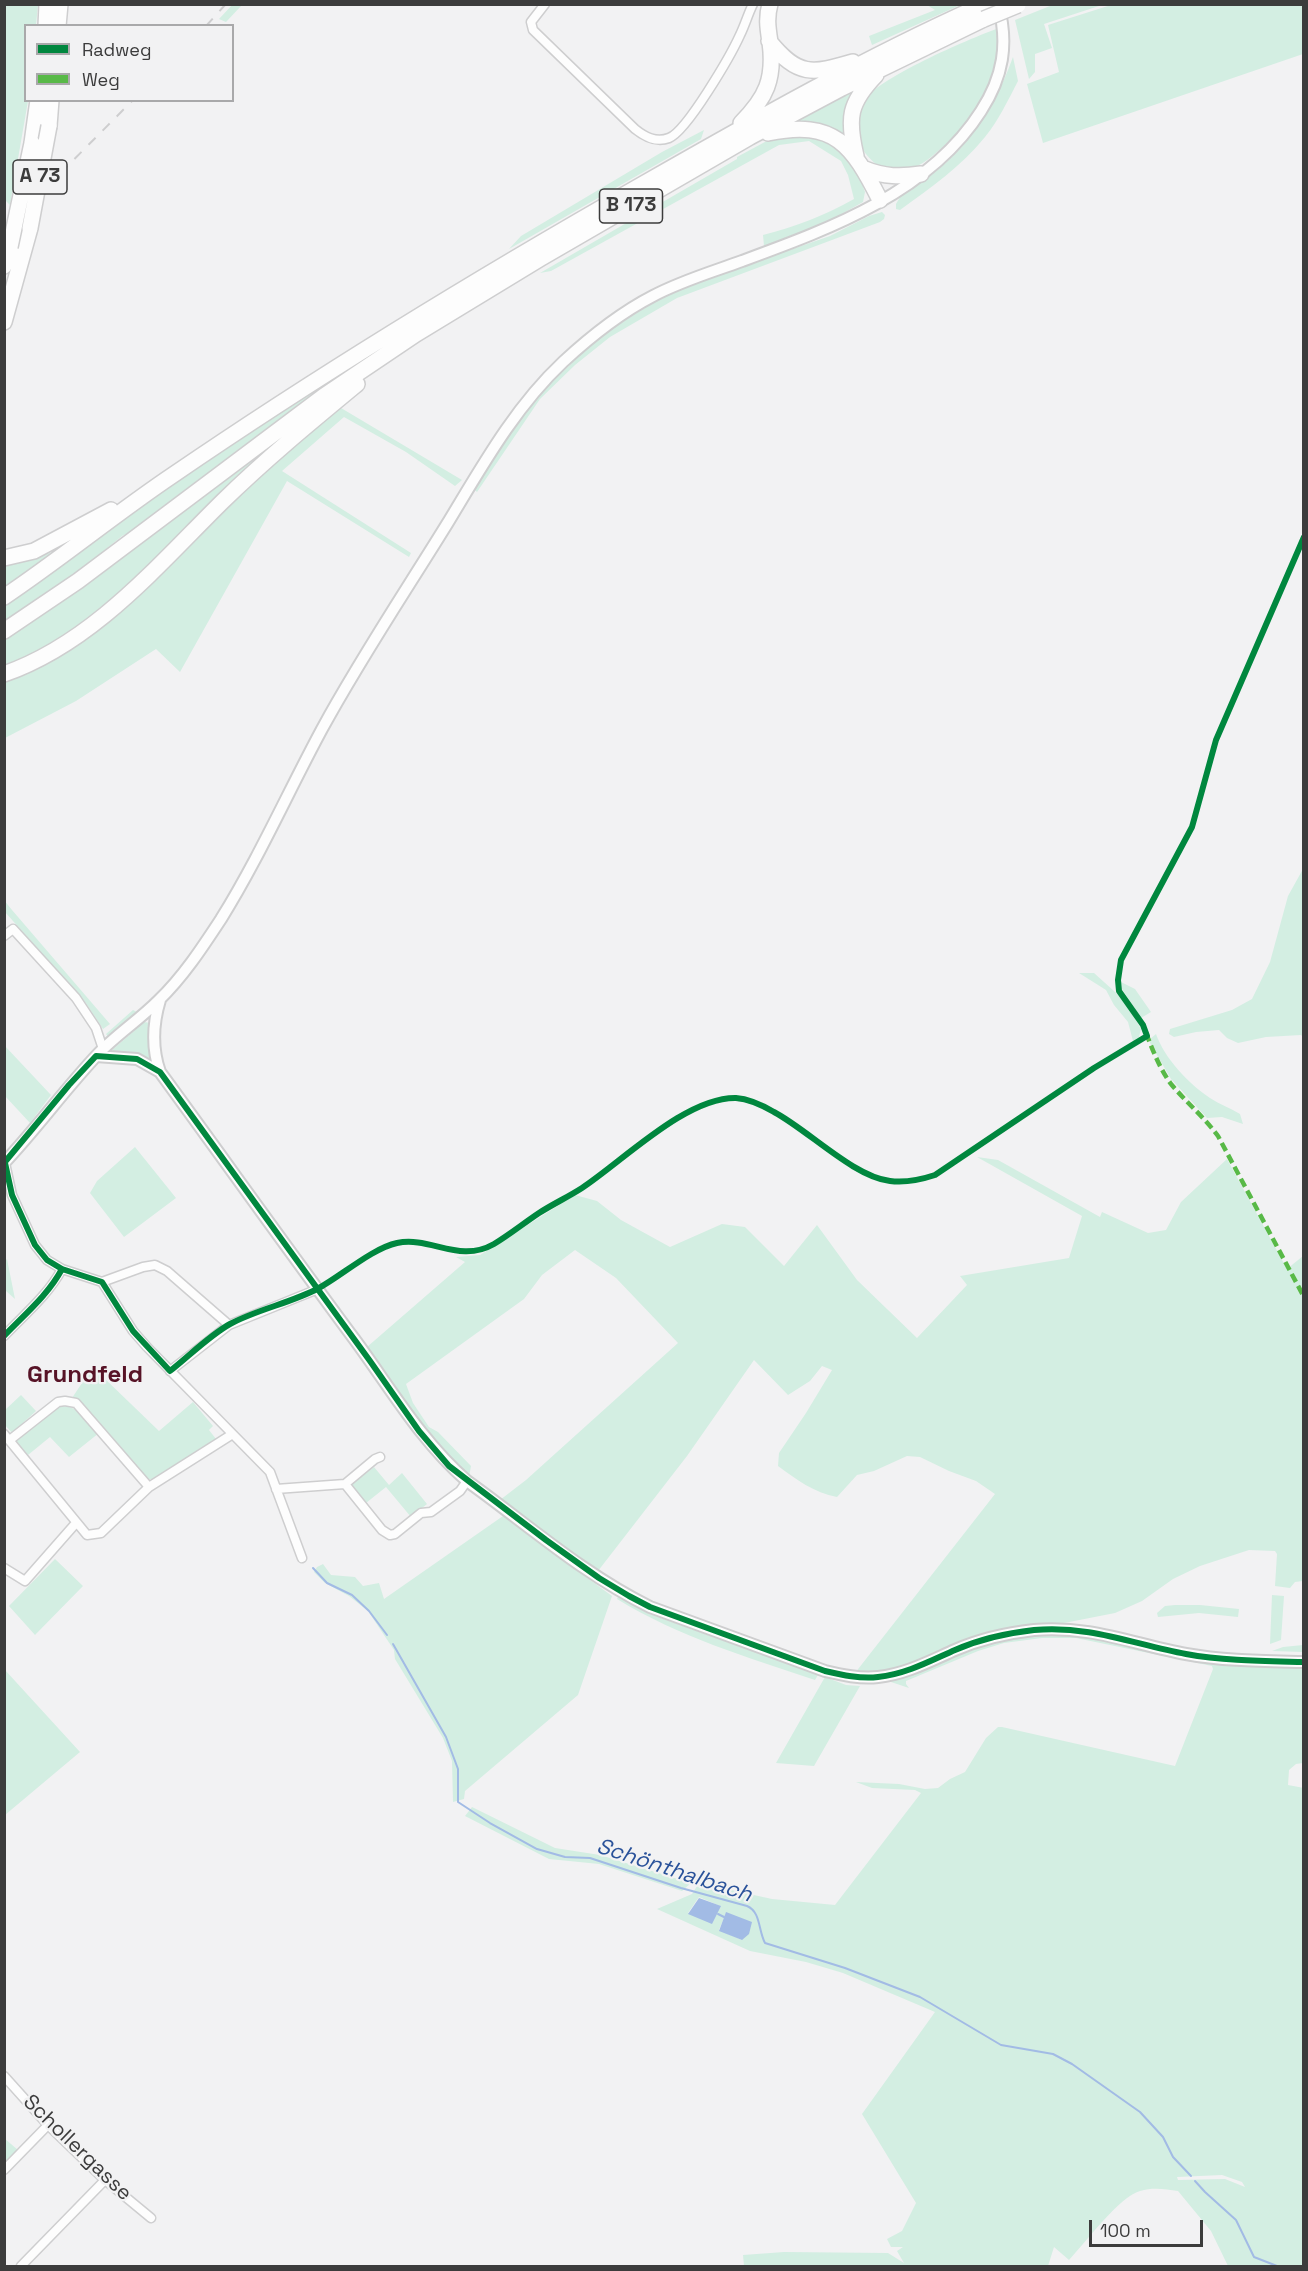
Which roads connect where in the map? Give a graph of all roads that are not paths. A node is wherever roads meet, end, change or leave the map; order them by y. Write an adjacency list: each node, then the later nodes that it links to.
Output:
1 (48, 4): 9 (highway)
2 (60, 4): 10 (highway)
3 (545, 4): 4 (street)
4 (753, 4)
5 (770, 4): 11 (highway)
6 (998, 4): 18 (main road)
7 (1018, 5): 8 (highway, B 173, bridge)
8 (983, 10): 12 (highway, B 173)
9 (46, 24)
10 (58, 24)
11 (770, 41): 12 (highway); 15 (highway)
12 (884, 60): 15 (highway, B 173); 16 (highway, B 173); 17 (highway)
13 (38, 102): 21 (highway, A 73, bridge)
14 (51, 102): 22 (highway, A 73, bridge)
15 (732, 133): 20 (highway, B 173)
16 (750, 137): 17 (highway); 20 (highway, B 173)
17 (860, 162): 18 (highway); 19 (highway)
18 (921, 174): 19 (main road)
19 (880, 200): 30 (main road)
20 (540, 250): 23 (highway); 24 (highway)
21 (4, 266)
22 (4, 322)
23 (416, 334): 27 (highway); 28 (highway)
24 (168, 478): 25 (highway); 26 (highway)
25 (4, 558)
26 (4, 597)
27 (4, 631)
28 (4, 674)
29 (4, 936): 31 (street)
30 (160, 999): 31 (main road); 32 (main road)
31 (100, 1052): 32 (main road); 33 (main road)
32 (160, 1072): 37 (main road)
33 (5, 1163): 34 (street)
34 (8, 1193): 35 (street)
35 (62, 1269): 36 (street); 39 (street)
36 (102, 1282): 38 (street); 40 (street)
37 (318, 1289): 38 (street); 44 (main road)
38 (229, 1325): 40 (street)
39 (4, 1336)
40 (170, 1371): 41 (street)
41 (231, 1435): 46 (street); 47 (street)
42 (8, 1436): 46 (street); 48 (street)
43 (380, 1457): 45 (street)
44 (467, 1481): 45 (street); 51 (main road)
45 (345, 1484): 47 (street)
46 (149, 1487): 48 (street)
47 (276, 1489): 49 (street)
48 (76, 1523): 50 (street)
49 (302, 1558)
50 (4, 1568)
51 (1304, 1662)
52 (4, 2076): 53 (street, Schollergasse)
53 (48, 2124): 54 (street); 55 (street, Schollergasse)
54 (4, 2170)
55 (105, 2180): 56 (street, Schollergasse); 57 (street)
56 (151, 2218)
57 (21, 2266)

